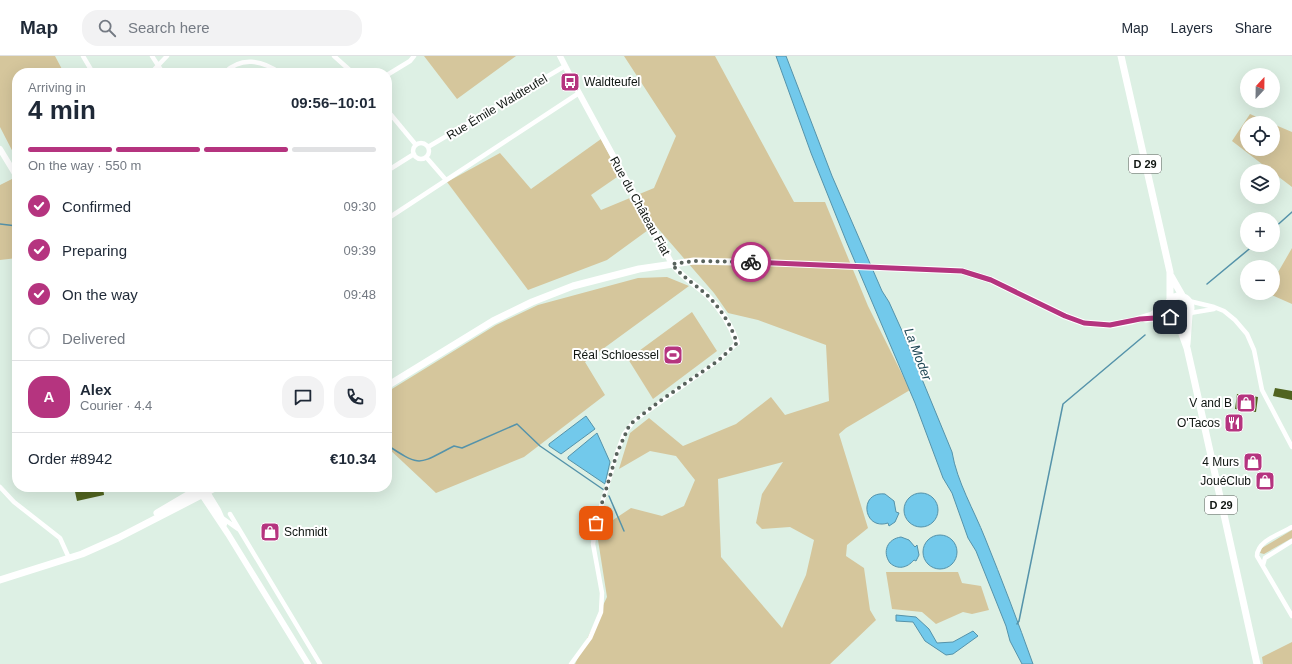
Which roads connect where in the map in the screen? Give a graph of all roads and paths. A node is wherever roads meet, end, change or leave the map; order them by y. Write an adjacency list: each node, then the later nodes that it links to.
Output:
1 (82, 56): 10 (street)
2 (152, 56): 8 (street)
3 (167, 56): 8 (street)
4 (334, 56): 15 (street)
5 (414, 56): 16 (street)
6 (560, 56): 9 (street, Rue du Château Fiat)
7 (1121, 56): 31 (main road, D 29)
8 (158, 65): 11 (street); 12 (street)
9 (565, 66): 17 (street, Rue du Château Fiat); 21 (street, Rue Émile Waldteufel)
10 (90, 68)
11 (155, 68)
12 (160, 68)
13 (230, 68): 14 (street)
14 (272, 68)
15 (347, 68)
16 (392, 73)
17 (579, 93): 28 (street); 30 (street, Rue du Château Fiat)
18 (392, 116): 20 (street)
19 (0, 143): 25 (street)
20 (416, 144): 21 (street); 23 (street)
21 (428, 147): 24 (street)
22 (0, 149): 25 (street)
23 (414, 154): 24 (street); 26 (street)
24 (426, 157): 28 (street)
25 (10, 165): 27 (street)
26 (392, 167)
27 (12, 168)
28 (446, 180): 29 (street)
29 (392, 216)
30 (672, 264): 36 (main road); 38 (street, Rue du Château Fiat); 40 (main road)
31 (1170, 272): 32 (main road, D 29); 33 (main road, D 29)
32 (1186, 299): 33 (main road); 34 (street); 35 (main road)
33 (1168, 303): 36 (main road); 37 (main road)
34 (1218, 309): 35 (street); 41 (street)
35 (1189, 314): 37 (main road); 39 (main road, D 29)
36 (1140, 319): 37 (main road)
37 (1173, 319): 39 (main road, D 29)
38 (737, 343): 58 (street, Rue du Château Fiat)
39 (1187, 348): 59 (main road, D 29)
40 (392, 383)
41 (1292, 447)
42 (0, 487): 52 (street)
43 (196, 492): 52 (main road)
44 (203, 492): 47 (street)
45 (203, 492): 50 (street)
46 (230, 514): 49 (street)
47 (220, 516): 49 (street); 50 (street)
48 (1292, 527): 53 (street)
49 (239, 530): 57 (street)
50 (228, 534): 56 (street)
51 (1292, 541): 53 (street)
52 (69, 558): 54 (main road)
53 (1263, 567): 55 (street)
54 (0, 580)
55 (1292, 616)
56 (309, 664)
57 (320, 664)
58 (571, 664)
59 (1257, 664)

